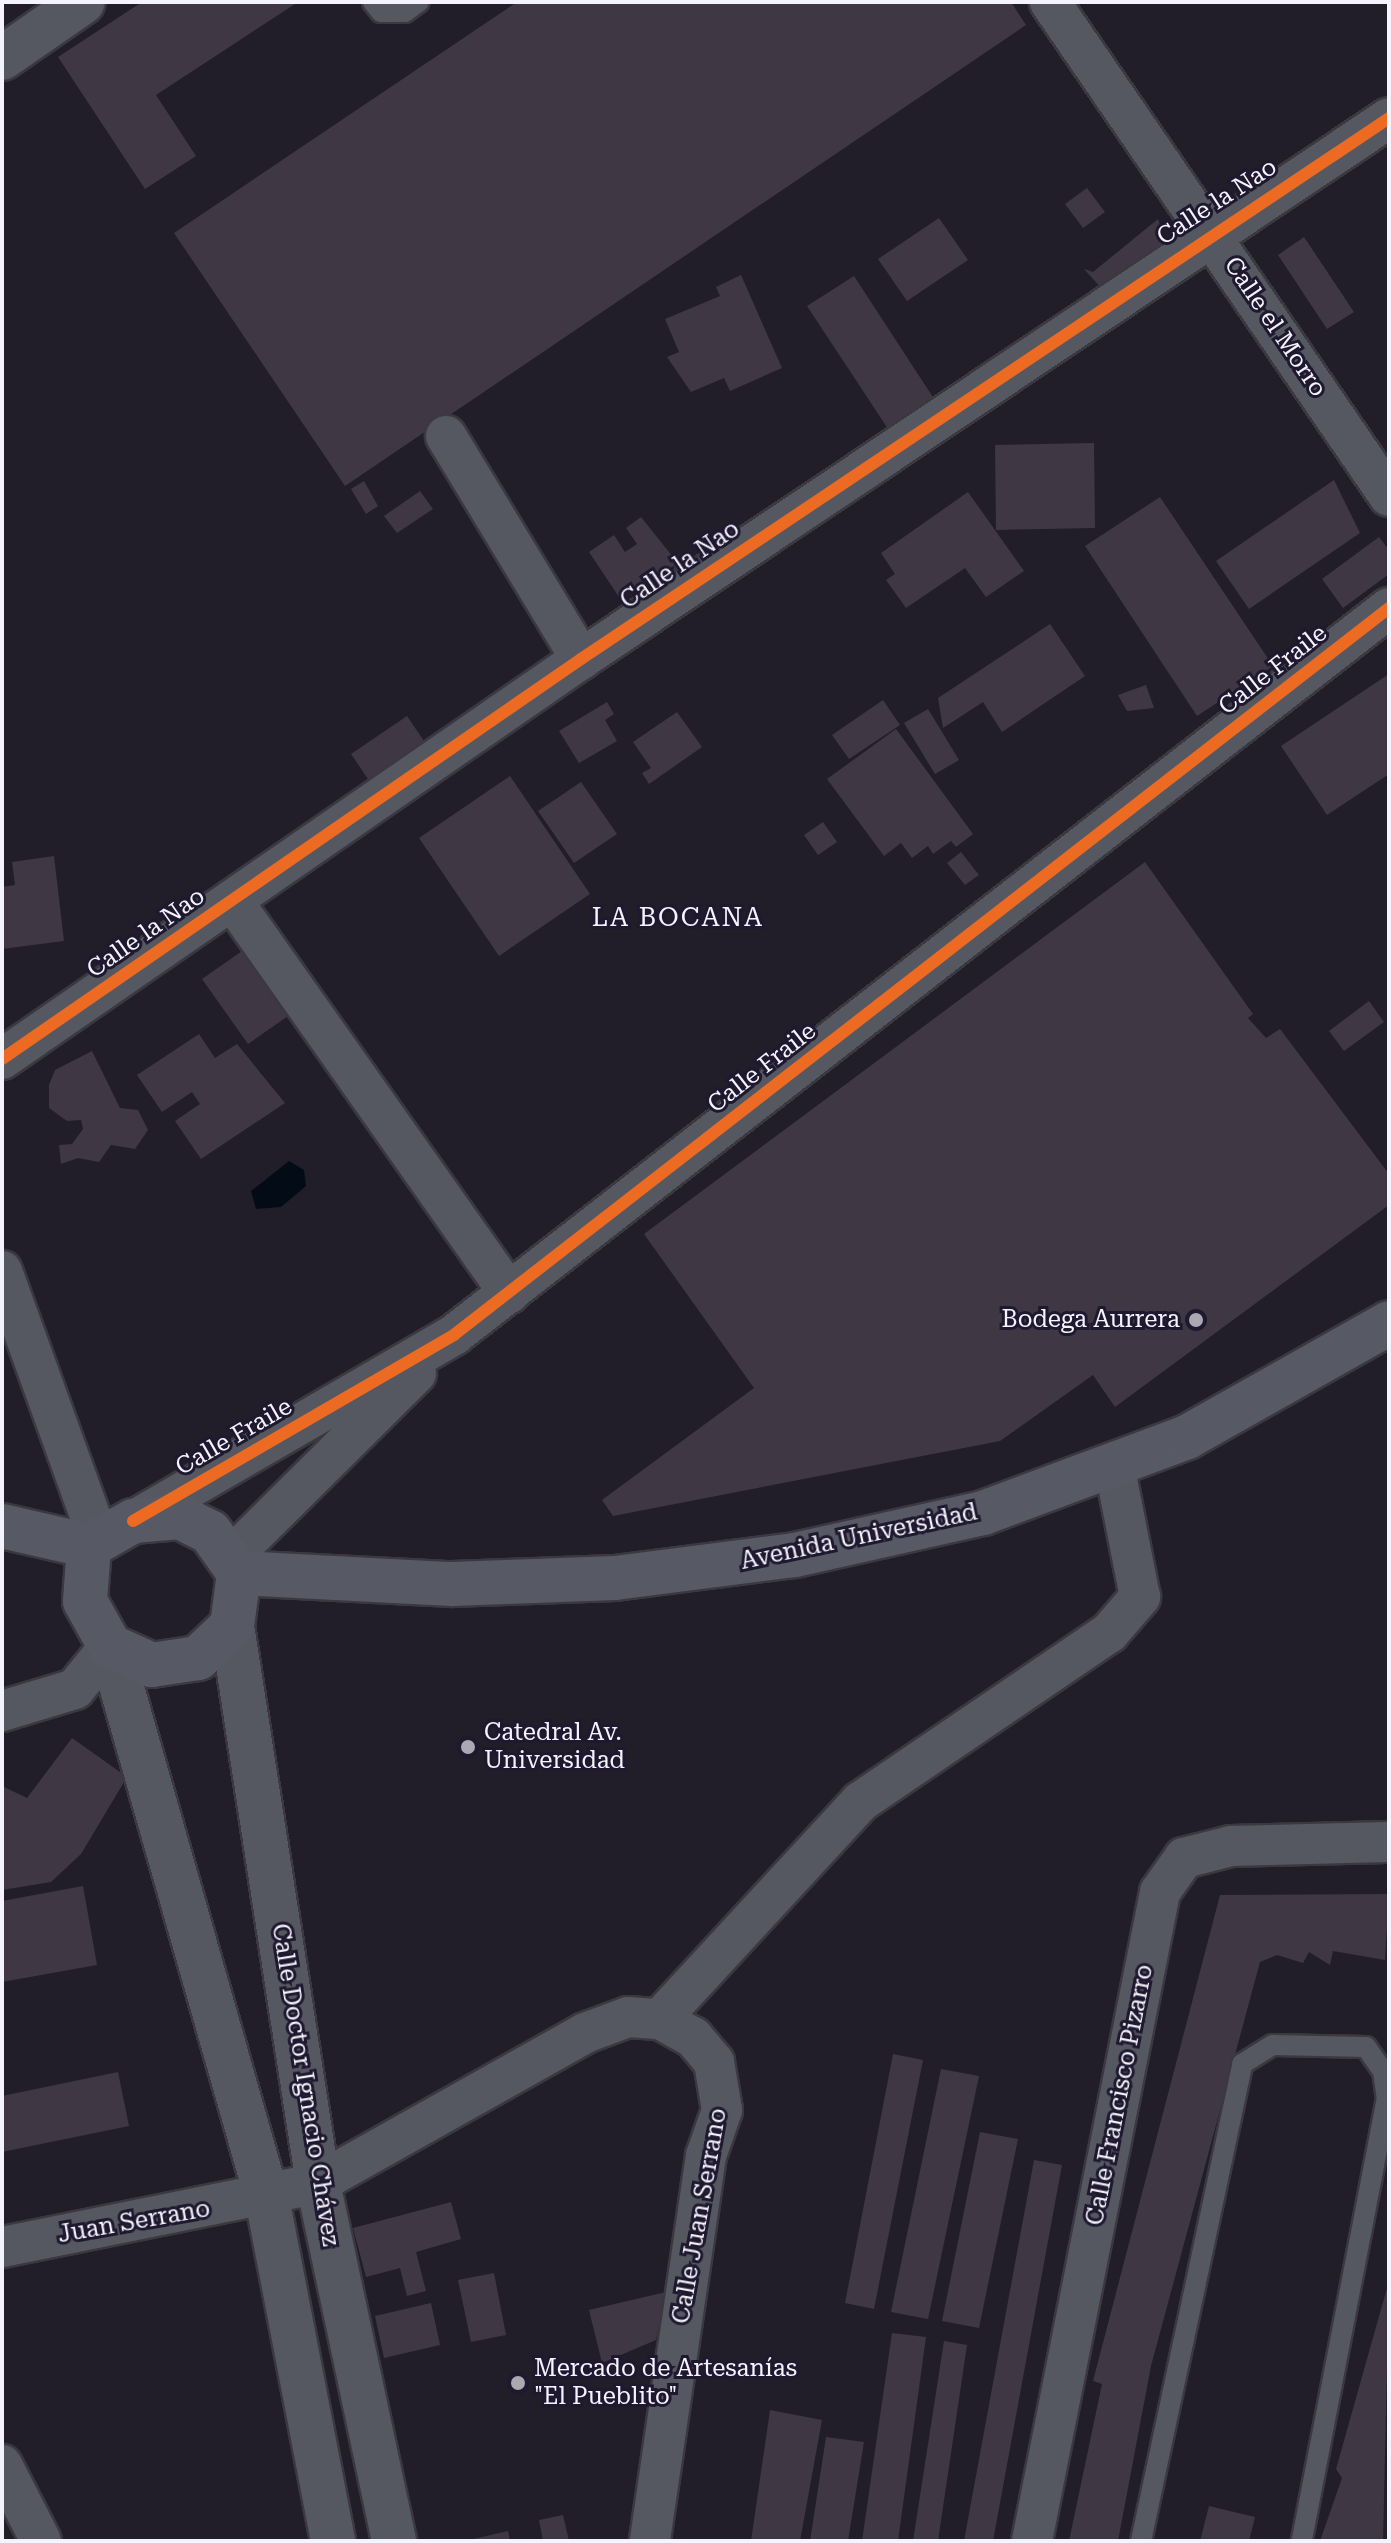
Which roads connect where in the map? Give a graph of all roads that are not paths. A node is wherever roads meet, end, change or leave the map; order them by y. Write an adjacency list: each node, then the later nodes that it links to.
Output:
1 (83, 2): 5 (street)
2 (373, 2): 3 (lane)
3 (419, 2)
4 (1050, 2): 7 (street, Calle el Morro)
5 (2, 58)
6 (1389, 118): 7 (street, Calle la Nao)
7 (1210, 232): 9 (street, Calle el Morro); 11 (street, Calle la Nao)
8 (446, 436): 11 (street)
9 (1389, 496)
10 (1389, 608): 15 (street, Calle Fraile)
11 (581, 659): 12 (street, Calle la Nao)
12 (232, 900): 13 (street, Calle la Nao); 15 (street)
13 (2, 1059)
14 (2, 1271): 20 (street)
15 (509, 1293): 17 (street, Calle Fraile)
16 (1389, 1323): 18 (main road, Avenida Universidad)
17 (455, 1334): 20 (street, Calle Fraile); 21 (street, Calle Fraile)
18 (1114, 1464): 21 (main road, Avenida Universidad); 26 (street)
19 (2, 1526): 20 (main road)
20 (107, 1536): 21 (main road); 23 (main road)
21 (235, 1566): 22 (main road)
22 (232, 1626): 23 (main road); 27 (street, Calle Doctor Ignacio Chávez)
23 (110, 1646): 24 (street); 28 (street)
24 (2, 1711)
25 (1389, 1842): 35 (street, Calle Francisco Pizarro)
26 (660, 2019): 27 (street); 34 (street, Calle Juan Serrano)
27 (318, 2183): 28 (street); 33 (street, Calle Doctor Ignacio Chávez)
28 (267, 2198): 29 (street, Juan Serrano); 32 (street)
29 (2, 2247)
30 (2, 2465): 31 (street)
31 (41, 2541)
32 (333, 2541)
33 (394, 2541)
34 (650, 2541)
35 (1032, 2541)
36 (1141, 2541): 37 (lane)
37 (1302, 2541)

